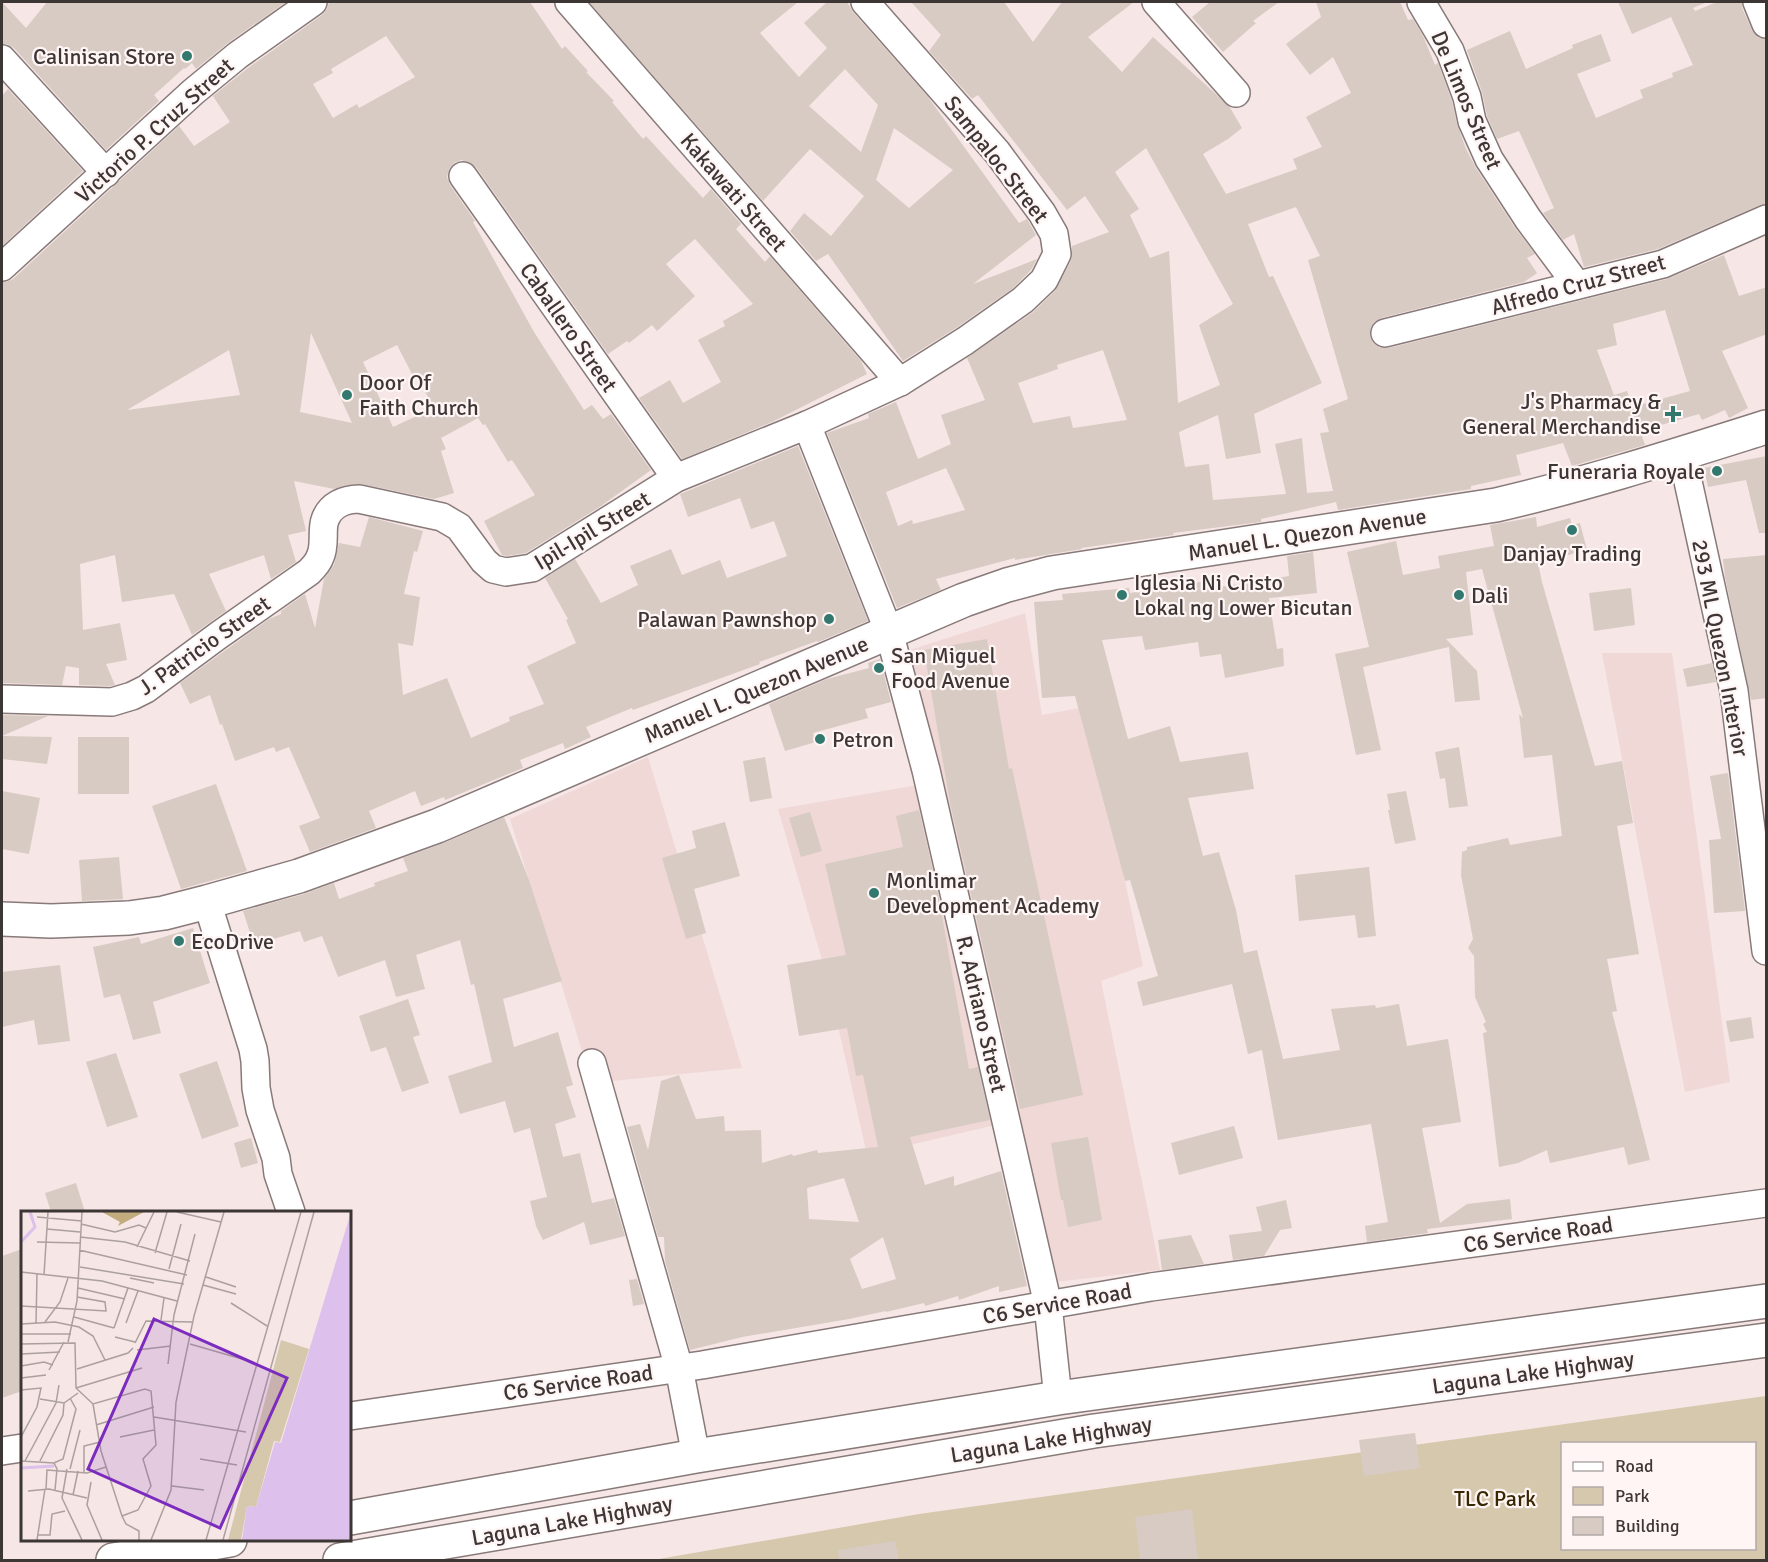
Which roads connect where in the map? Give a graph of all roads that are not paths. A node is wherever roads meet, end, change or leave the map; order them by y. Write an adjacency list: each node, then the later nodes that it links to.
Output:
1 (313, 2): 10 (street, Victorio P. Cruz Street)
2 (569, 2): 16 (street, Kakawati Street)
3 (866, 2): 16 (street, Sampaloc Street)
4 (1156, 2): 9 (street)
5 (1420, 2): 14 (street, De Limos Street)
6 (1757, 2): 7 (street)
7 (1767, 24)
8 (2, 59): 10 (street)
9 (1236, 93)
10 (106, 173): 13 (street, Victorio P. Cruz Street)
11 (463, 176): 20 (street, Caballero Street)
12 (1767, 219): 14 (street, Alfredo Cruz Street)
13 (2, 267)
14 (1577, 285): 15 (street, Alfredo Cruz Street)
15 (1385, 333)
16 (900, 382): 17 (street, Sampaloc Street)
17 (807, 425): 20 (street, Ipil-Ipil Street); 22 (street, R. Adriano Street)
18 (1767, 427): 19 (main road, Manuel L. Quezon Avenue)
19 (1682, 454): 22 (main road, Manuel L. Quezon Avenue); 26 (street, 293 ML Quezon Interior)
20 (676, 478): 21 (street, Ipil-Ipil Street)
21 (325, 520): 23 (street, J. Patricio Street)
22 (889, 632): 24 (main road, Manuel L. Quezon Avenue); 31 (street, R. Adriano Street)
23 (2, 699)
24 (207, 902): 25 (main road, Manuel L. Quezon Avenue); 29 (street)
25 (2, 919)
26 (1767, 951)
27 (592, 1063): 33 (street)
28 (1767, 1203): 31 (street, C6 Service Road)
29 (291, 1211)
30 (1767, 1301): 34 (main road, Laguna Lake Highway)
31 (1049, 1313): 33 (street, C6 Service Road); 34 (street, R. Adriano Street)
32 (1767, 1340): 42 (main road, Laguna Lake Highway)
33 (688, 1374): 35 (street, C6 Service Road); 38 (street)
34 (1057, 1386): 38 (main road, Laguna Lake Highway)
35 (351, 1416)
36 (21, 1448): 37 (street)
37 (2, 1451)
38 (696, 1456): 39 (main road, Laguna Lake Highway)
39 (351, 1518)
40 (219, 1541): 41 (main road)
41 (113, 1560)
42 (340, 1560)

